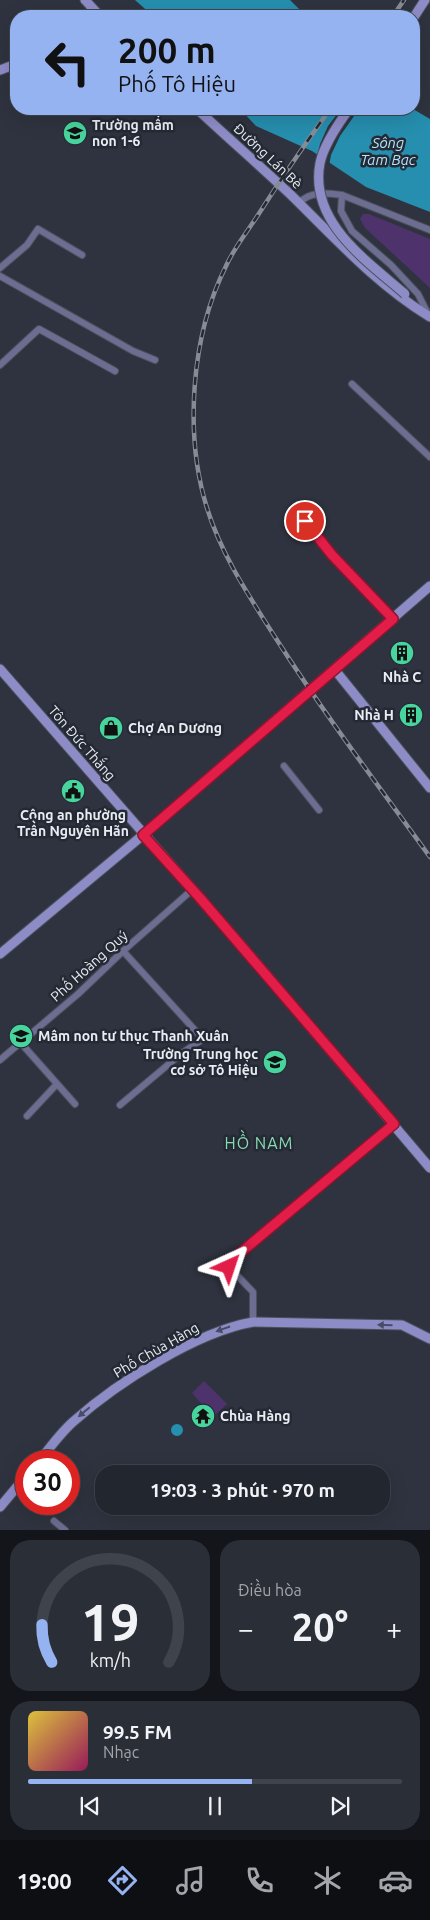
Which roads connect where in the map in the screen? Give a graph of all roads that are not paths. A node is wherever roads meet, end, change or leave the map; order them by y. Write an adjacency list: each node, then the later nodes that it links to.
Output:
1 (85, 0): 2 (main road)
2 (93, 9)
3 (203, 115): 6 (main road, Đường Lán Bè)
4 (345, 115): 11 (main road, bridge)
5 (342, 195): 6 (street); 7 (street); 11 (street)
6 (299, 203): 11 (main road, Đường Lán Bè)
7 (430, 230)
8 (82, 255): 9 (street)
9 (0, 268)
10 (0, 276): 12 (street)
11 (430, 317)
12 (155, 360)
13 (0, 365): 14 (street)
14 (115, 371)
15 (352, 384): 16 (street)
16 (430, 457)
17 (305, 521): 19 (street)
18 (430, 586): 19 (main road)
19 (393, 619): 21 (main road)
20 (0, 669): 25 (main road, Tôn Đức Thắng)
21 (335, 670): 23 (main road); 25 (main road)
22 (284, 766): 24 (street)
23 (430, 788)
24 (319, 810)
25 (143, 835): 26 (main road, Tôn Đức Thắng); 28 (main road)
26 (193, 889): 27 (street, Phố Hoàng Quý); 35 (main road, Tôn Đức Thắng)
27 (122, 951): 29 (street, Phố Hoàng Quý); 33 (street)
28 (0, 954)
29 (20, 1042): 30 (street, Phố Hoàng Quý); 31 (street)
30 (0, 1060)
31 (56, 1085): 32 (street); 34 (street)
32 (75, 1104)
33 (120, 1105)
34 (27, 1116)
35 (394, 1124): 36 (main road, Tôn Đức Thắng); 37 (street)
36 (430, 1168)
37 (253, 1322): 38 (main road, Phố Chùa Hàng, one-way to 37); 39 (main road, Phố Chùa Hàng, one-way to 39)
38 (430, 1339)
39 (48, 1450)
40 (15, 1489): 41 (main road)
41 (0, 1506)
42 (54, 1521): 43 (street)
43 (65, 1530)

